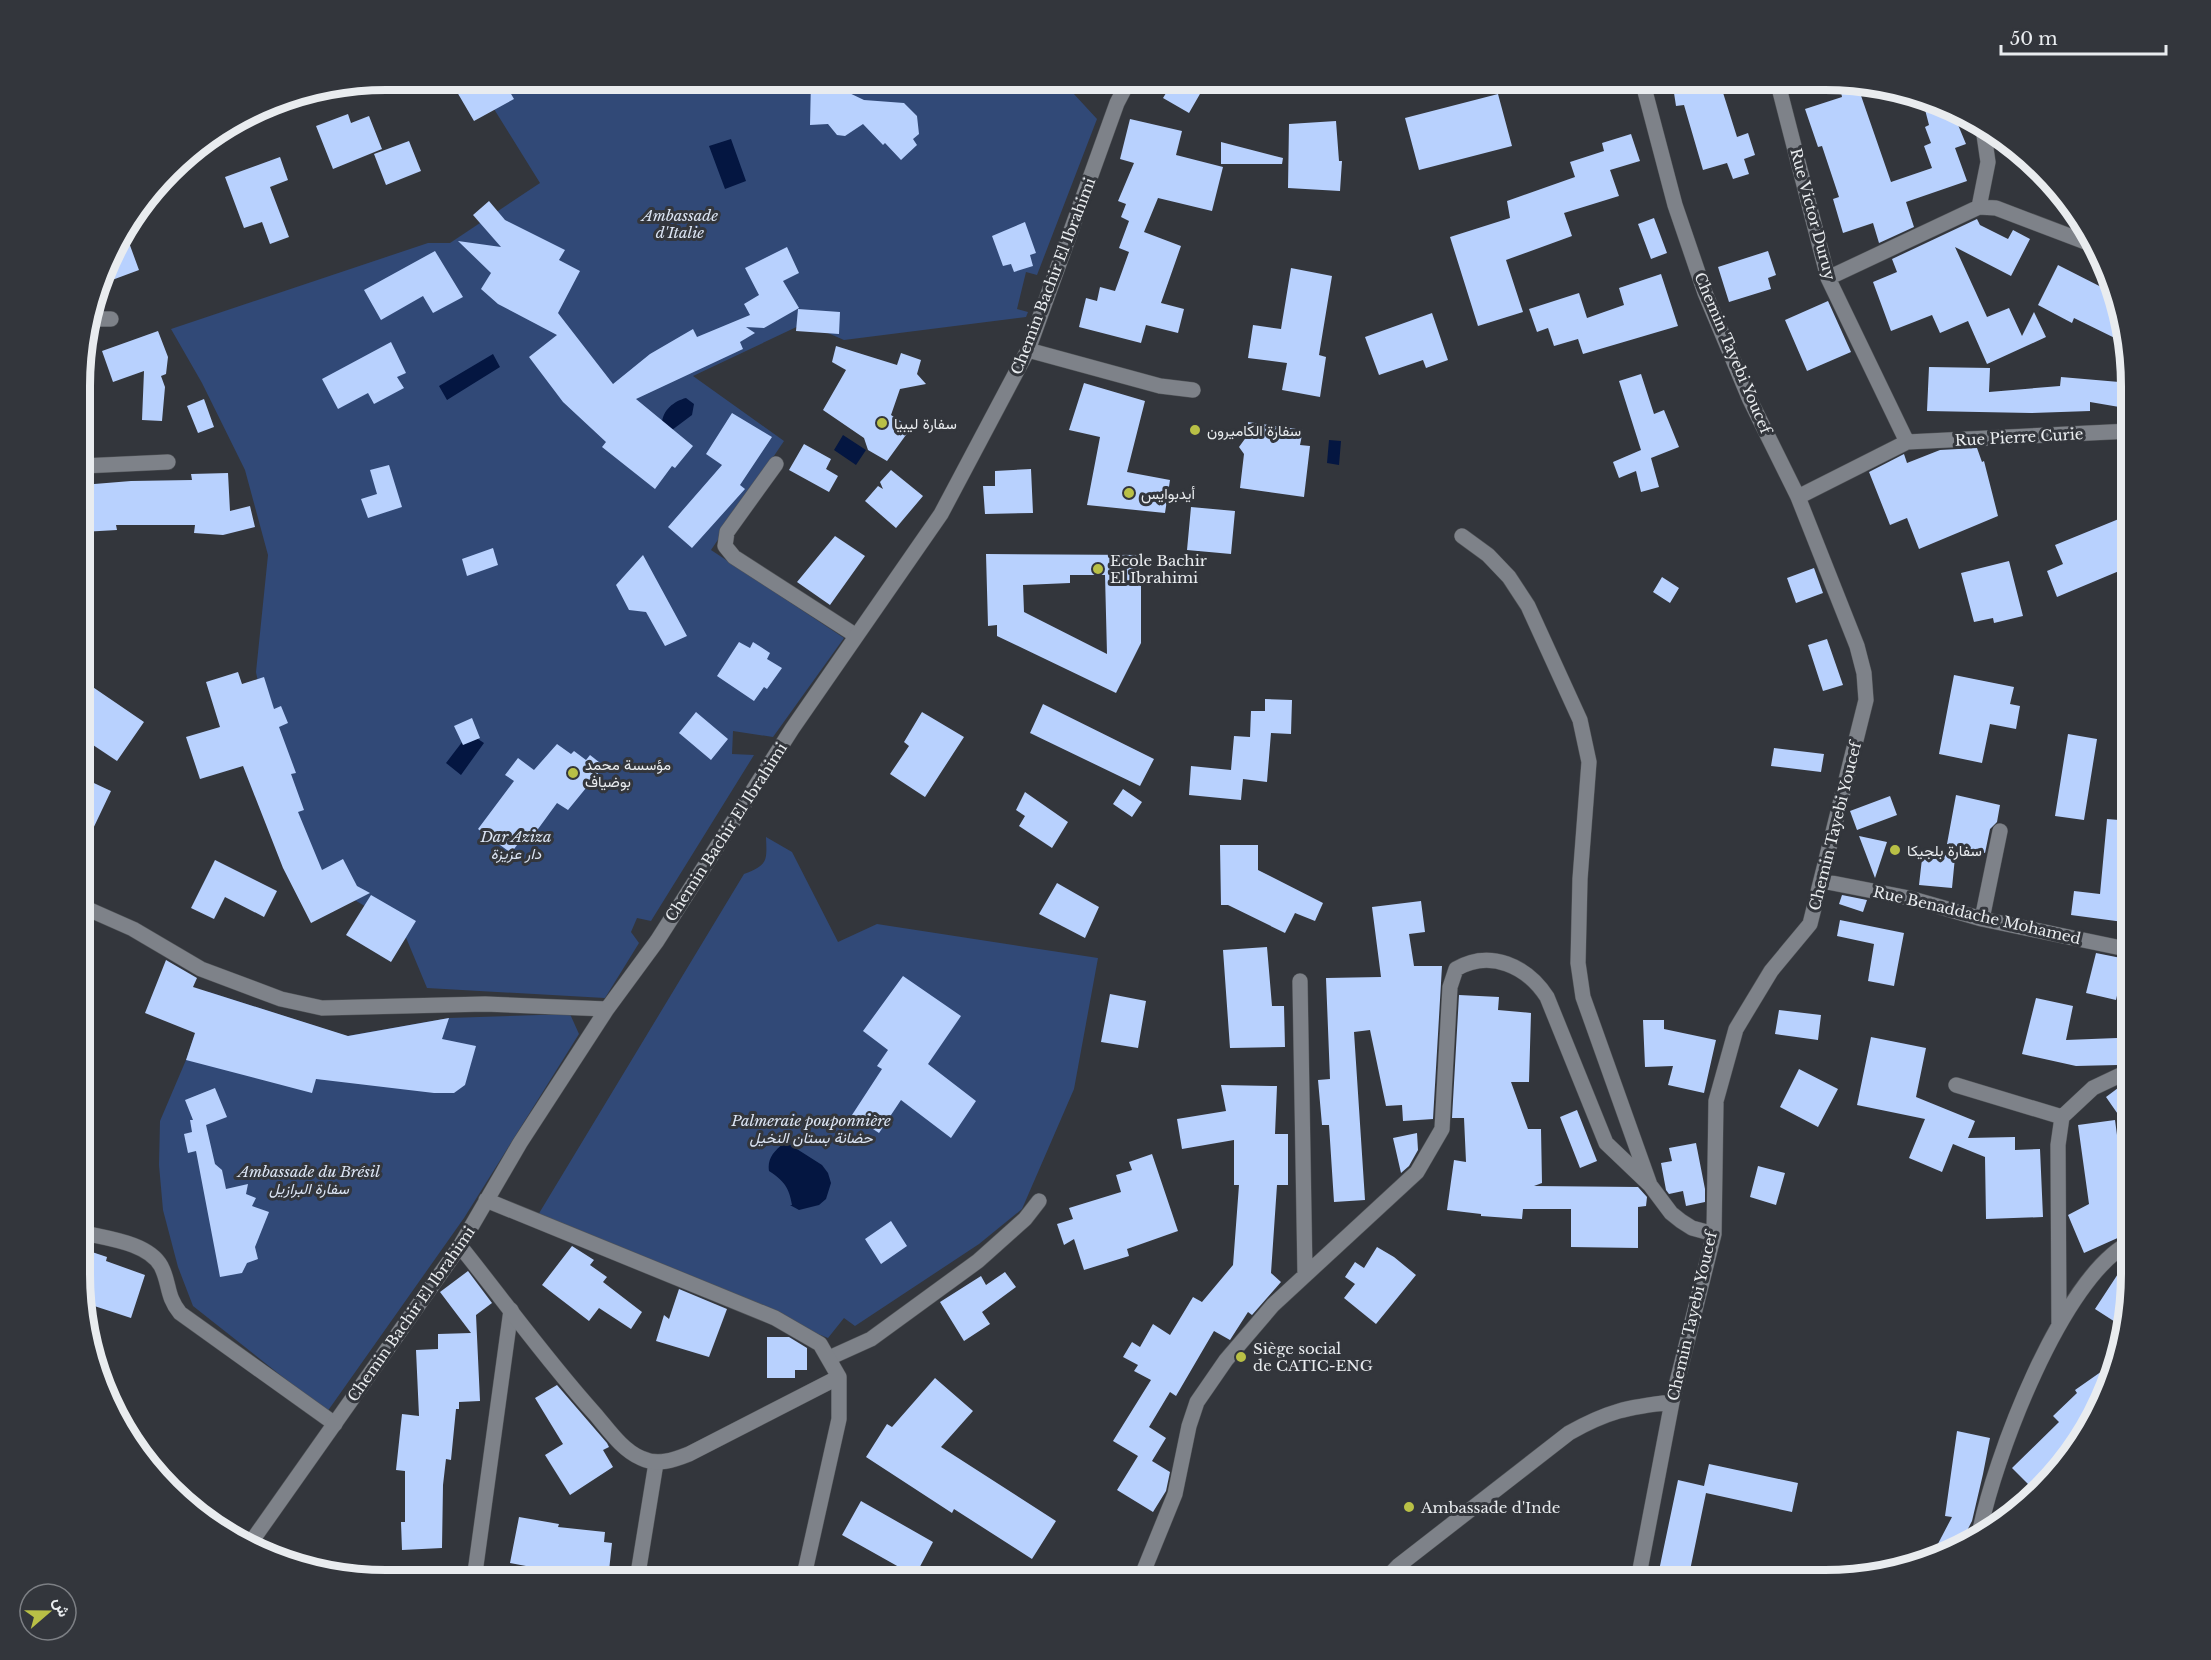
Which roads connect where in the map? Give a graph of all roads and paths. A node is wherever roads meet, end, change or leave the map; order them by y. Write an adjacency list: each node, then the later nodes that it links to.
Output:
1 (1124, 90): 10 (street, Chemin Bachir El Ibrahimi)
2 (1645, 90): 17 (street, Chemin Tayebi Youcef)
3 (1780, 90): 7 (street, Rue Victor Duruy)
4 (1986, 138): 5 (street)
5 (1979, 207): 6 (street); 7 (street)
6 (2083, 241)
7 (1828, 278): 13 (street, Rue Victor Duruy)
8 (98, 319): 9 (street)
9 (111, 319)
10 (1028, 350): 11 (street); 19 (street, Chemin Bachir El Ibrahimi)
11 (1193, 390)
12 (2121, 432): 13 (street, Rue Pierre Curie)
13 (1907, 442): 17 (street)
14 (168, 462): 16 (street)
15 (776, 464): 19 (street)
16 (90, 466)
17 (1798, 497): 21 (street, Chemin Tayebi Youcef)
18 (1462, 536): 30 (street)
19 (855, 635): 26 (street, Chemin Bachir El Ibrahimi)
20 (2000, 831): 23 (street)
21 (1822, 881): 23 (street, Rue Benaddache Mohamed); 33 (street, Chemin Tayebi Youcef)
22 (90, 910): 26 (street)
23 (1982, 919): 24 (street, Rue Benaddache Mohamed)
24 (2121, 948)
25 (1300, 981): 37 (street)
26 (607, 1009): 31 (street, Chemin Bachir El Ibrahimi)
27 (2121, 1075): 29 (street)
28 (1956, 1085): 29 (street)
29 (2062, 1117): 39 (street)
30 (1650, 1185): 33 (street); 37 (street)
31 (486, 1200): 35 (street, Chemin Bachir El Ibrahimi); 40 (street)
32 (1039, 1201): 40 (street)
33 (1714, 1234): 42 (street, Chemin Tayebi Youcef)
34 (90, 1235): 43 (street)
35 (460, 1246): 38 (street); 43 (street, Chemin Bachir El Ibrahimi)
36 (2121, 1246): 39 (street)
37 (1305, 1274): 50 (street)
38 (511, 1310): 44 (street); 47 (street)
39 (2059, 1324): 45 (street)
40 (829, 1358): 41 (street)
41 (839, 1377): 44 (street); 49 (street)
42 (1672, 1402): 51 (street); 52 (street, Chemin Tayebi Youcef)
43 (335, 1424): 46 (street, Chemin Bachir El Ibrahimi)
44 (656, 1463): 48 (street)
45 (1981, 1525)
46 (254, 1538)
47 (475, 1570)
48 (639, 1570)
49 (805, 1570)
50 (1144, 1570)
51 (1394, 1570)
52 (1640, 1570)

